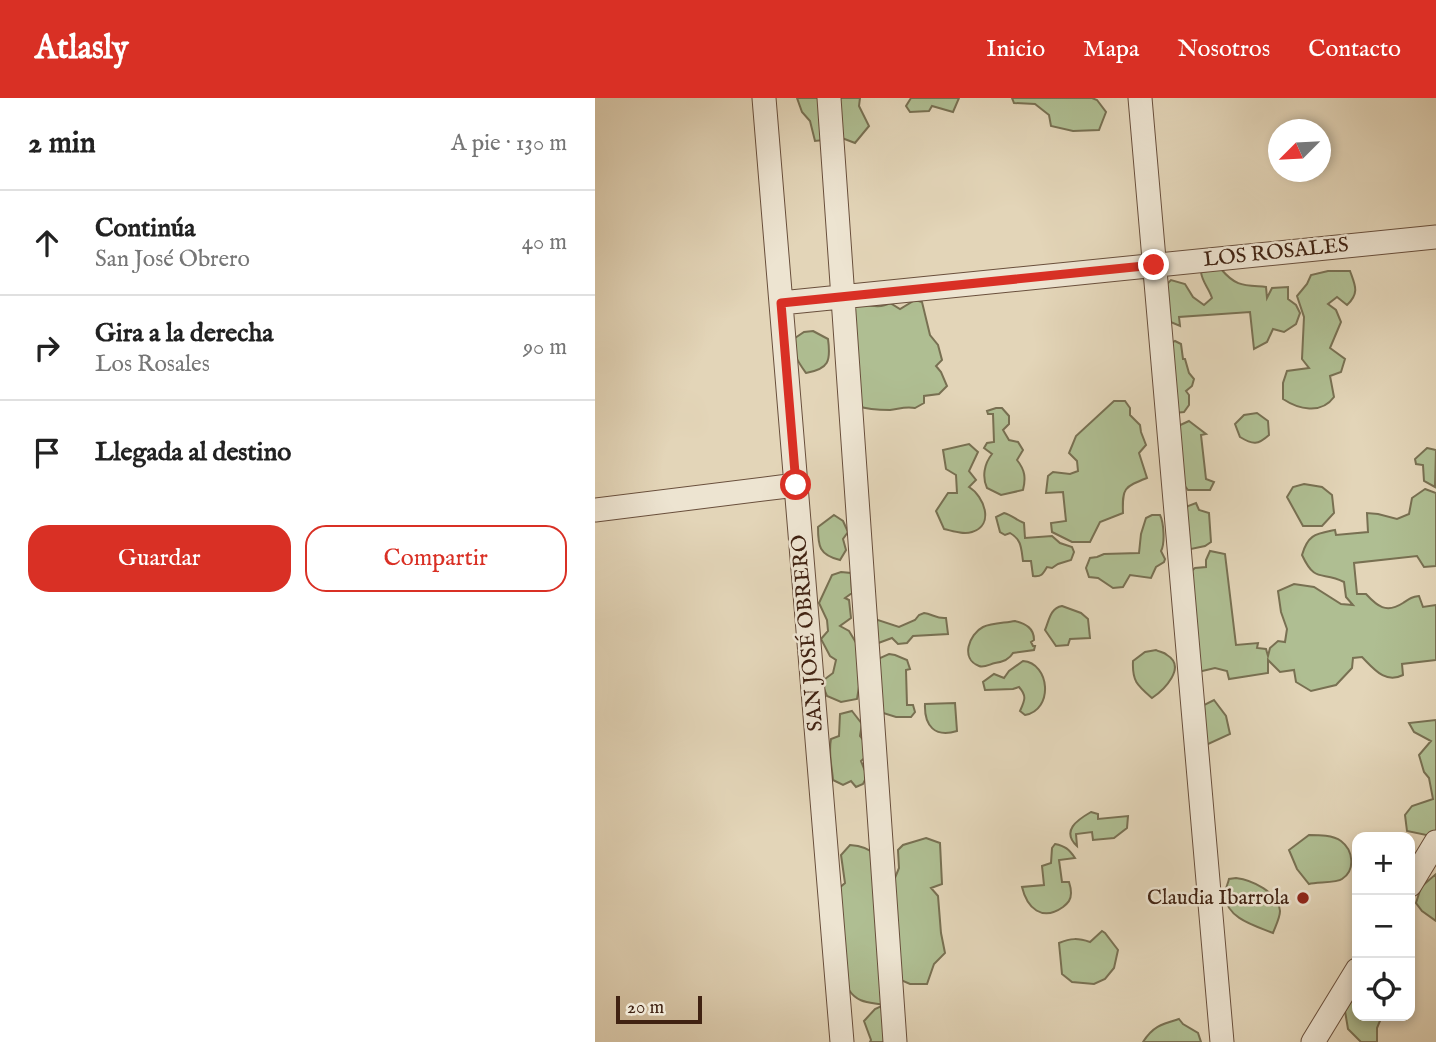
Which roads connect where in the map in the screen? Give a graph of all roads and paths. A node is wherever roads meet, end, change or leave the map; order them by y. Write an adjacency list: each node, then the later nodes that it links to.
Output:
1 (764, 98): 7 (street, SAN JOSÉ OBRERO)
2 (829, 98): 6 (street)
3 (1139, 98): 5 (street)
4 (1436, 237): 5 (street, LOS ROSALES)
5 (1154, 265): 6 (street, LOS ROSALES); 15 (street)
6 (843, 296): 7 (street, LOS ROSALES); 14 (street)
7 (781, 303): 8 (street, SAN JOSÉ OBRERO)
8 (796, 485): 9 (street); 13 (street, SAN JOSÉ OBRERO)
9 (595, 510)
10 (1436, 842): 11 (street)
11 (1415, 877)
12 (1352, 978): 16 (street)
13 (842, 1042)
14 (895, 1042)
15 (1222, 1042)
16 (1313, 1042)

